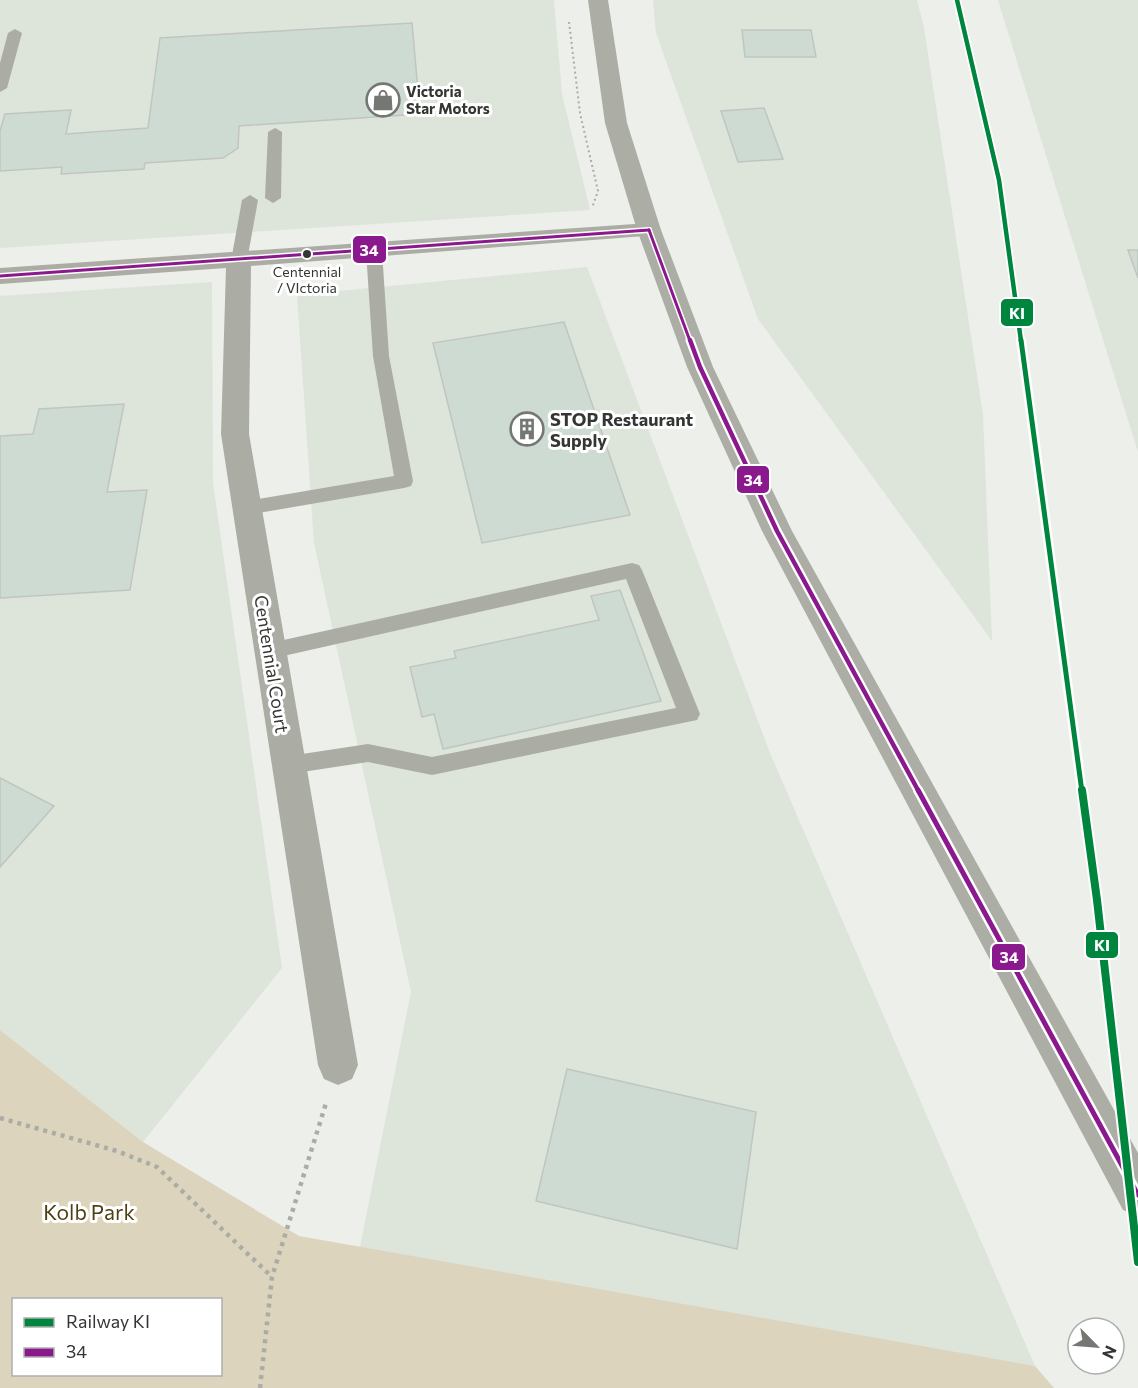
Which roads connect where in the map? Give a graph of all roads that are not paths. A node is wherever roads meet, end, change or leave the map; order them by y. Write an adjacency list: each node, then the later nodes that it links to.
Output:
1 (598, 0): 7 (main road)
2 (15, 33): 3 (lane)
3 (0, 88)
4 (275, 132): 5 (lane)
5 (273, 198)
6 (250, 200): 9 (lane)
7 (649, 230): 8 (street); 15 (main road)
8 (374, 251): 9 (street); 11 (lane)
9 (238, 261): 10 (street); 11 (street, Centennial Court)
10 (0, 276)
11 (247, 508): 12 (street, Centennial Court)
12 (270, 651): 13 (street, Centennial Court); 13 (lane)
13 (289, 765): 14 (street, Centennial Court)
14 (338, 1065)
15 (1138, 1195)

